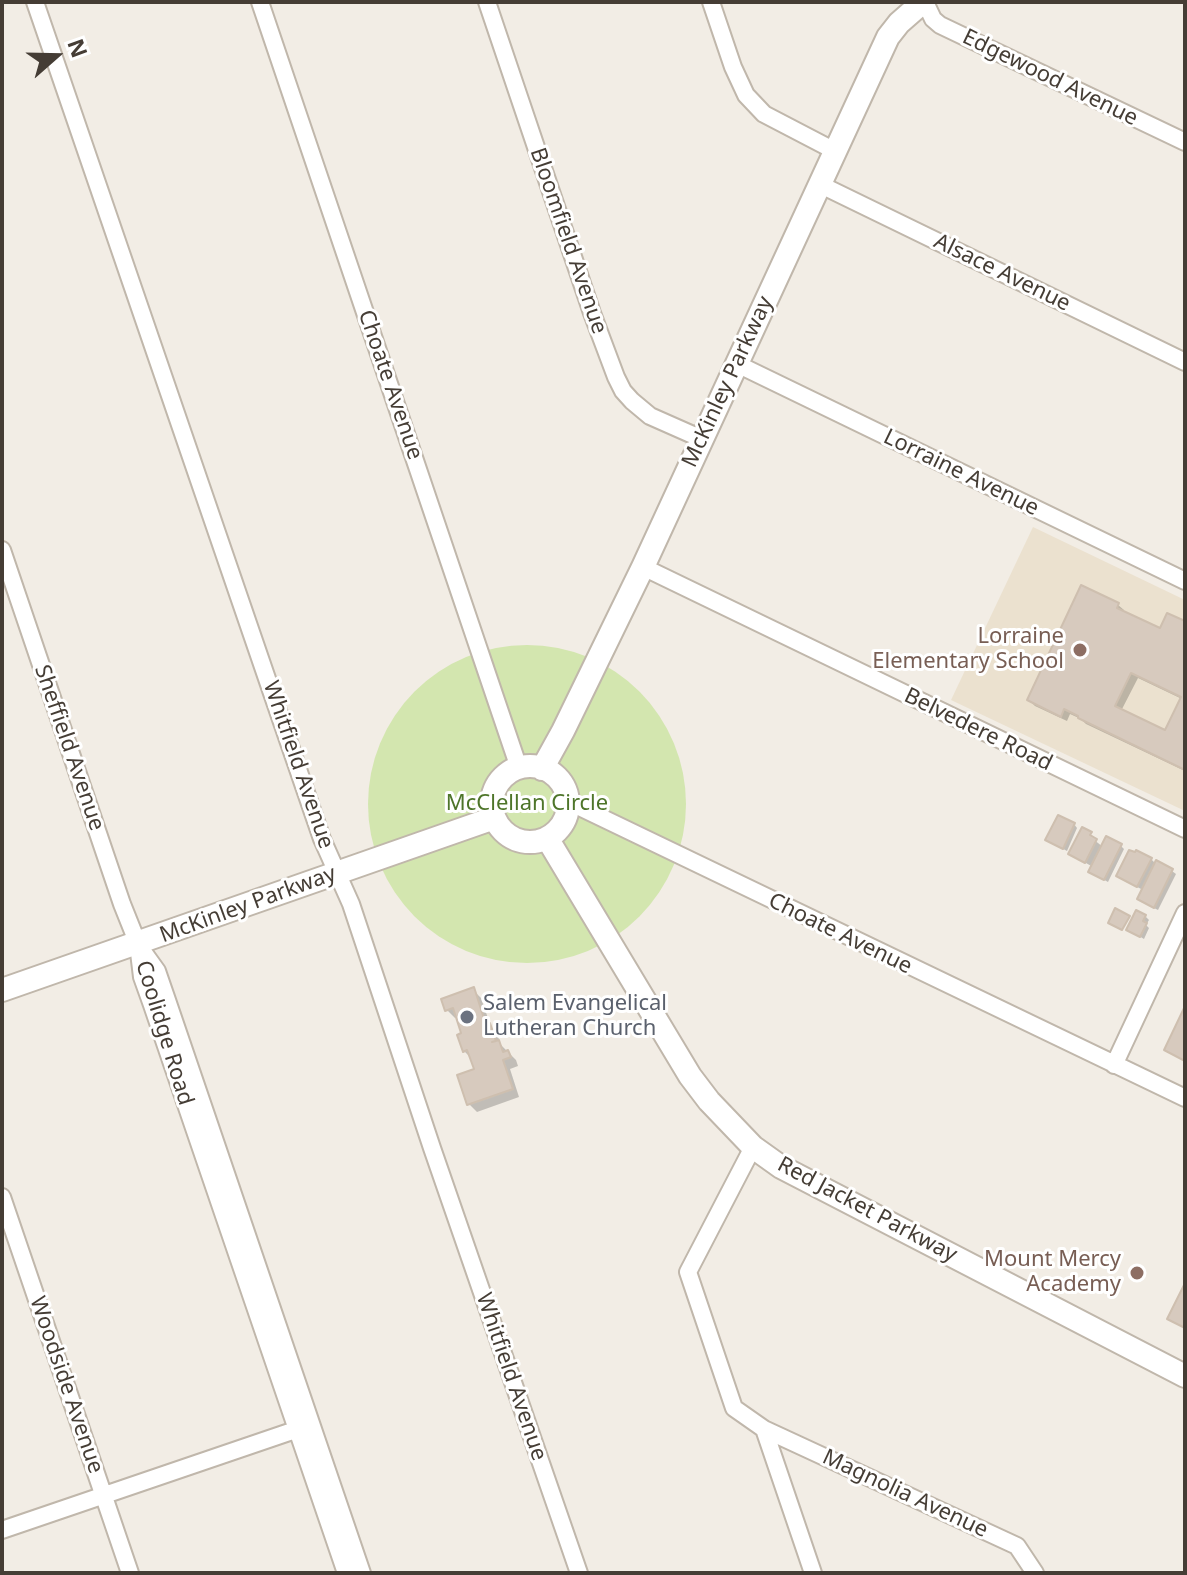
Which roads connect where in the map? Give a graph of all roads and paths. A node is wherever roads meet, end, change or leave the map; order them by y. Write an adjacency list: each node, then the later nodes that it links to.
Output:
1 (35, 2): 21 (street, Whitfield Avenue)
2 (260, 2): 15 (street, Choate Avenue)
3 (487, 2): 11 (street, Bloomfield Avenue)
4 (711, 2): 7 (street)
5 (924, 2): 6 (street, Edgewood Avenue); 7 (street, McKinley Parkway)
6 (1185, 142)
7 (835, 151): 8 (street, McKinley Parkway)
8 (819, 184): 9 (street, Alsace Avenue); 10 (street, McKinley Parkway)
9 (1185, 362)
10 (737, 364): 11 (street, McKinley Parkway); 14 (street, Lorraine Avenue)
11 (702, 439): 13 (street, McKinley Parkway)
12 (2, 550): 23 (street, Sheffield Avenue)
13 (643, 567): 16 (street, McKinley Parkway); 19 (street, Belvedere Road)
14 (1185, 581)
15 (519, 768): 16 (street); 18 (street)
16 (542, 769): 17 (street)
17 (567, 801): 20 (street); 25 (street, Choate Avenue)
18 (494, 818): 20 (street); 21 (street, McKinley Parkway)
19 (1185, 829)
20 (547, 838): 27 (street, Red Jacket Parkway)
21 (336, 873): 23 (street, McKinley Parkway); 37 (street, Whitfield Avenue)
22 (1185, 913): 25 (street)
23 (138, 944): 24 (street, McKinley Parkway); 30 (street, Coolidge Road)
24 (2, 990)
25 (1114, 1065): 26 (street, Choate Avenue)
26 (1185, 1098)
27 (753, 1147): 29 (street, Red Jacket Parkway); 31 (street, Magnolia Avenue)
28 (2, 1197): 32 (street, Woodside Avenue)
29 (1185, 1376)
30 (304, 1427): 32 (street); 35 (street, Coolidge Road); 36 (street, Coolidge Road)
31 (764, 1429): 38 (street); 39 (street, Magnolia Avenue)
32 (104, 1495): 33 (street); 34 (street, Woodside Avenue)
33 (2, 1530)
34 (130, 1573)
35 (346, 1573)
36 (362, 1573)
37 (579, 1573)
38 (813, 1573)
39 (1035, 1573)

